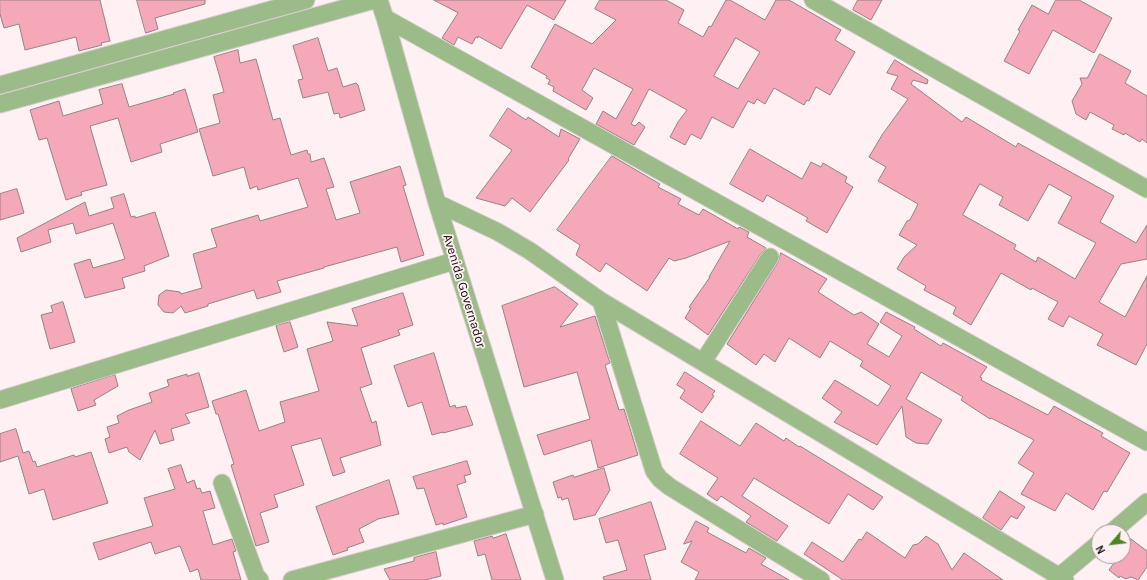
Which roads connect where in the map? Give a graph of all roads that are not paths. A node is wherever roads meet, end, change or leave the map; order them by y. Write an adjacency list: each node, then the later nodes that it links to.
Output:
1 (306, 0): 6 (street)
2 (374, 0): 7 (street)
3 (379, 0): 5 (street, Avenida Governador)
4 (813, 0): 8 (street)
5 (385, 18): 9 (street, Avenida Governador); 15 (street)
6 (0, 85)
7 (0, 104)
8 (1147, 189)
9 (437, 203): 11 (street, Avenida Governador); 12 (street)
10 (770, 257): 13 (street)
11 (454, 261): 14 (street); 18 (street, Avenida Governador)
12 (601, 301): 13 (street); 25 (street)
13 (703, 362): 21 (street)
14 (0, 400)
15 (1147, 442)
16 (222, 483): 22 (street)
17 (1147, 502): 19 (street)
18 (535, 514): 23 (street); 24 (street, Avenida Governador)
19 (1121, 524)
20 (1091, 550): 21 (street)
21 (1060, 579)
22 (260, 580)
23 (292, 580)
24 (555, 580)
25 (821, 580)

